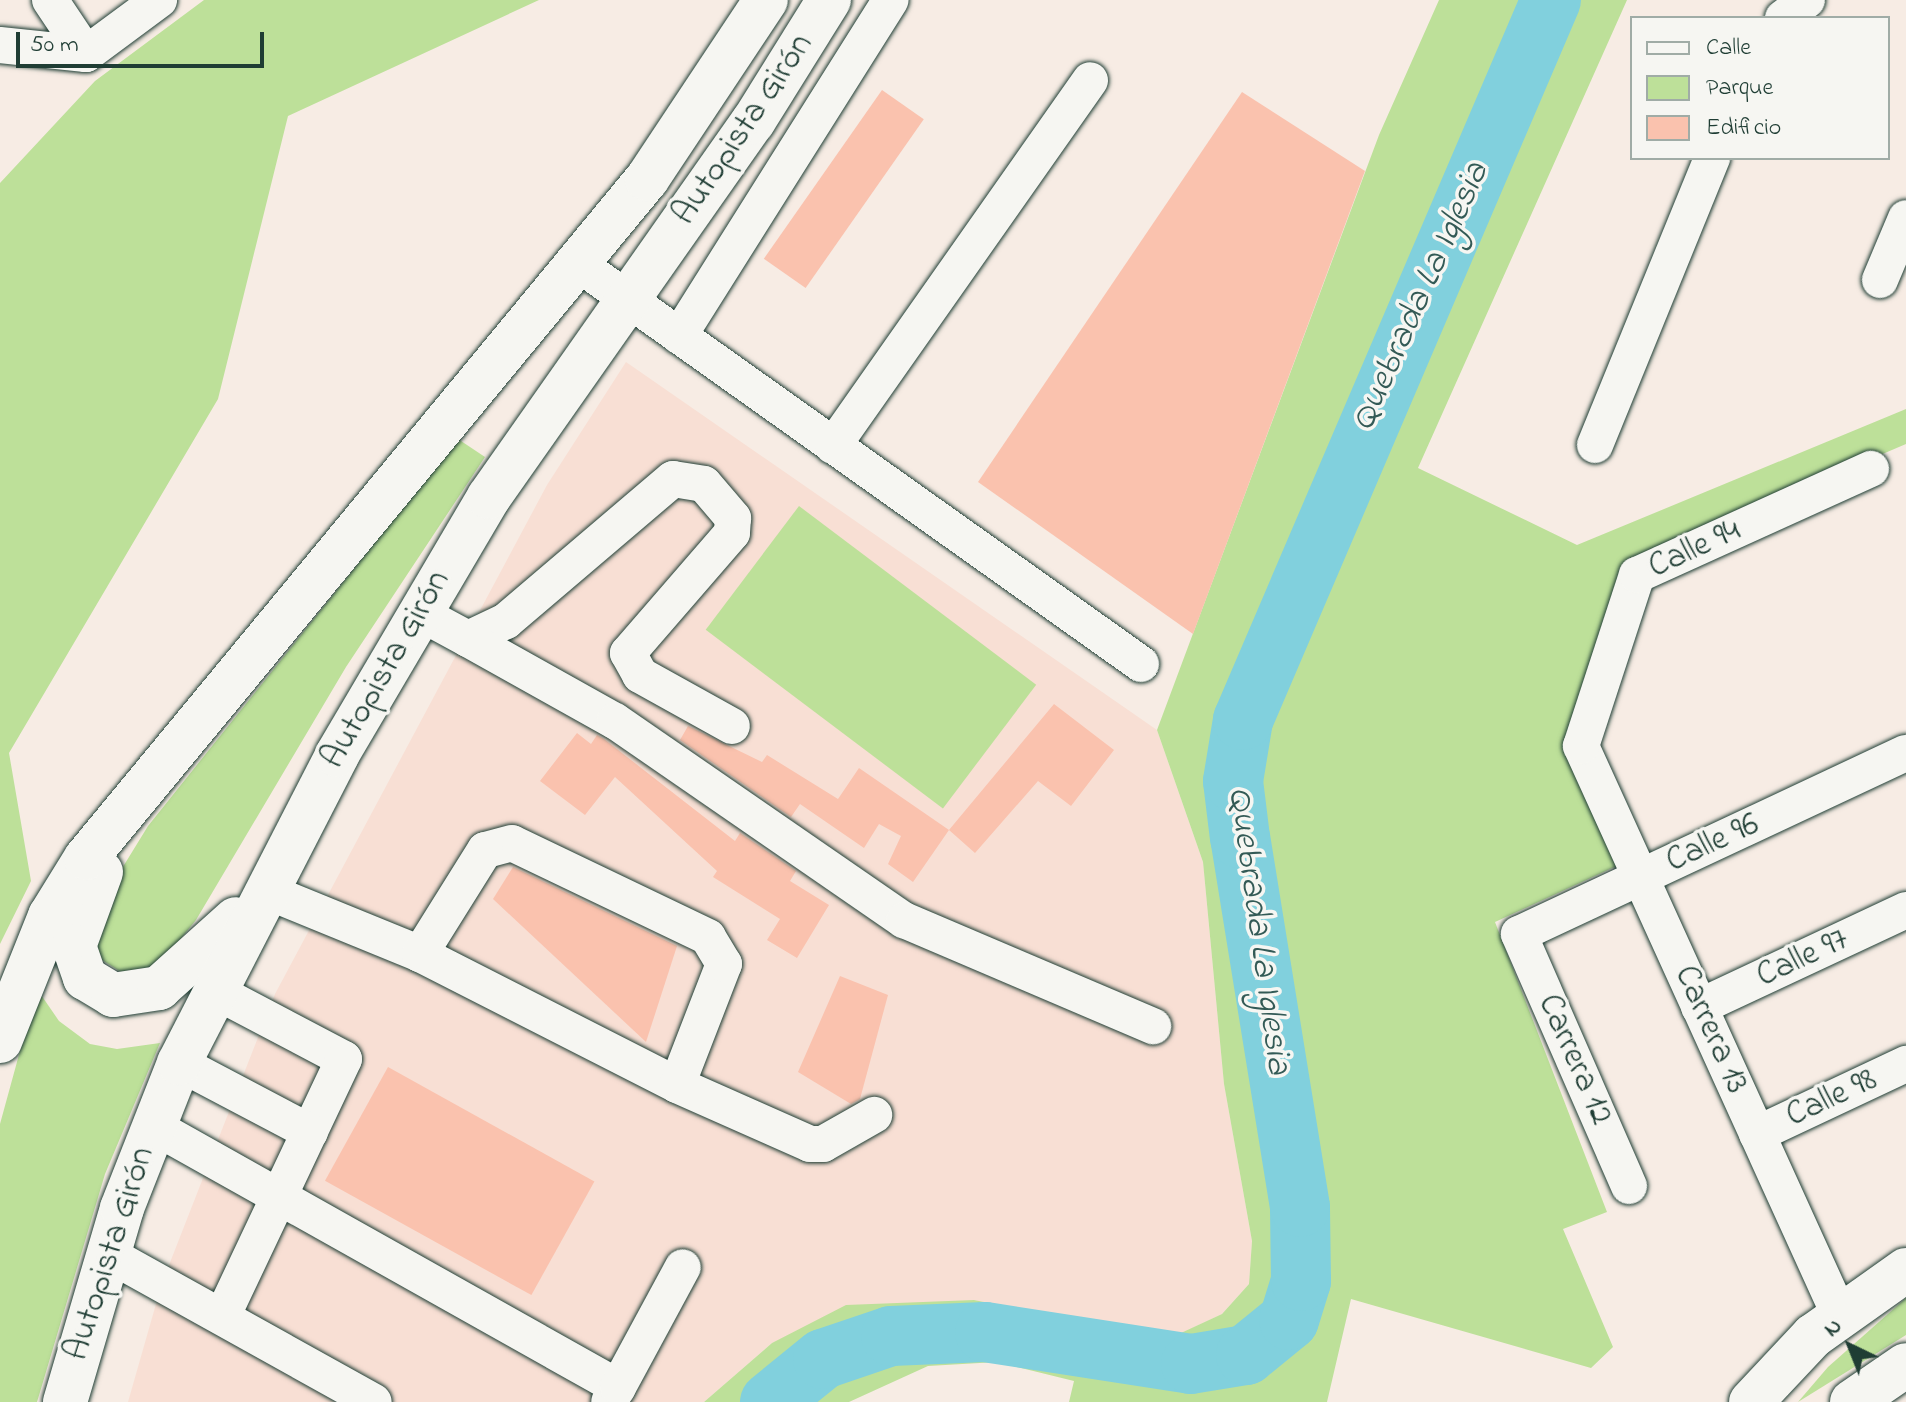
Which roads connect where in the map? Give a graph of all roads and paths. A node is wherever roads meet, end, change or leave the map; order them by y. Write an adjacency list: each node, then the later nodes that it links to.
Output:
1 (50, 0): 9 (street)
2 (159, 0): 9 (street)
3 (766, 0): 13 (main road, Autopista Girón)
4 (829, 0): 15 (main road, Autopista Girón)
5 (891, 0): 16 (street)
6 (1807, 0): 7 (street)
7 (1786, 16)
8 (0, 45): 9 (street)
9 (86, 54)
10 (1090, 80): 18 (street)
11 (1711, 160): 17 (street)
12 (1906, 218): 14 (street)
13 (577, 263): 15 (street); 26 (main road, Autopista Girón)
14 (1880, 280)
15 (628, 299): 16 (street); 20 (main road, Autopista Girón)
16 (679, 336): 18 (street)
17 (1595, 445)
18 (833, 446): 22 (street)
19 (1871, 469): 24 (street, Calle 94)
20 (418, 612): 21 (street); 28 (main road, Autopista Girón)
21 (468, 639): 23 (street); 34 (street)
22 (1141, 664)
23 (732, 726)
24 (1581, 746): 27 (street, Carrera 13)
25 (1906, 753): 27 (street, Calle 96)
26 (135, 792): 28 (main road); 35 (main road, Autopista Girón)
27 (1641, 877): 30 (street, Calle 96); 33 (street, Carrera 13)
28 (266, 891): 31 (street); 32 (main road, Autopista Girón)
29 (1906, 910): 33 (street, Calle 97)
30 (1519, 934): 43 (street, Carrera 12)
31 (420, 954): 38 (street); 38 (street)
32 (213, 990): 36 (main road, Autopista Girón); 41 (street)
33 (1699, 1007): 42 (street, Carrera 13)
34 (1153, 1026)
35 (0, 1041)
36 (179, 1063): 40 (main road, Autopista Girón); 41 (street)
37 (1906, 1064): 42 (street, Calle 98)
38 (677, 1085): 39 (street)
39 (874, 1115)
40 (153, 1126): 44 (street); 45 (main road, Autopista Girón)
41 (310, 1132): 44 (street)
42 (1757, 1134): 48 (street, Carrera 13)
43 (1629, 1186)
44 (279, 1197): 49 (street); 51 (street)
45 (108, 1254): 49 (street); 52 (main road, Autopista Girón)
46 (683, 1267): 51 (street)
47 (1906, 1270): 48 (main road)
48 (1839, 1314): 54 (main road)
49 (222, 1317): 53 (street)
50 (1906, 1365): 55 (main road)
51 (613, 1394)
52 (65, 1402)
53 (374, 1402)
54 (1751, 1402)
55 (1852, 1402)

